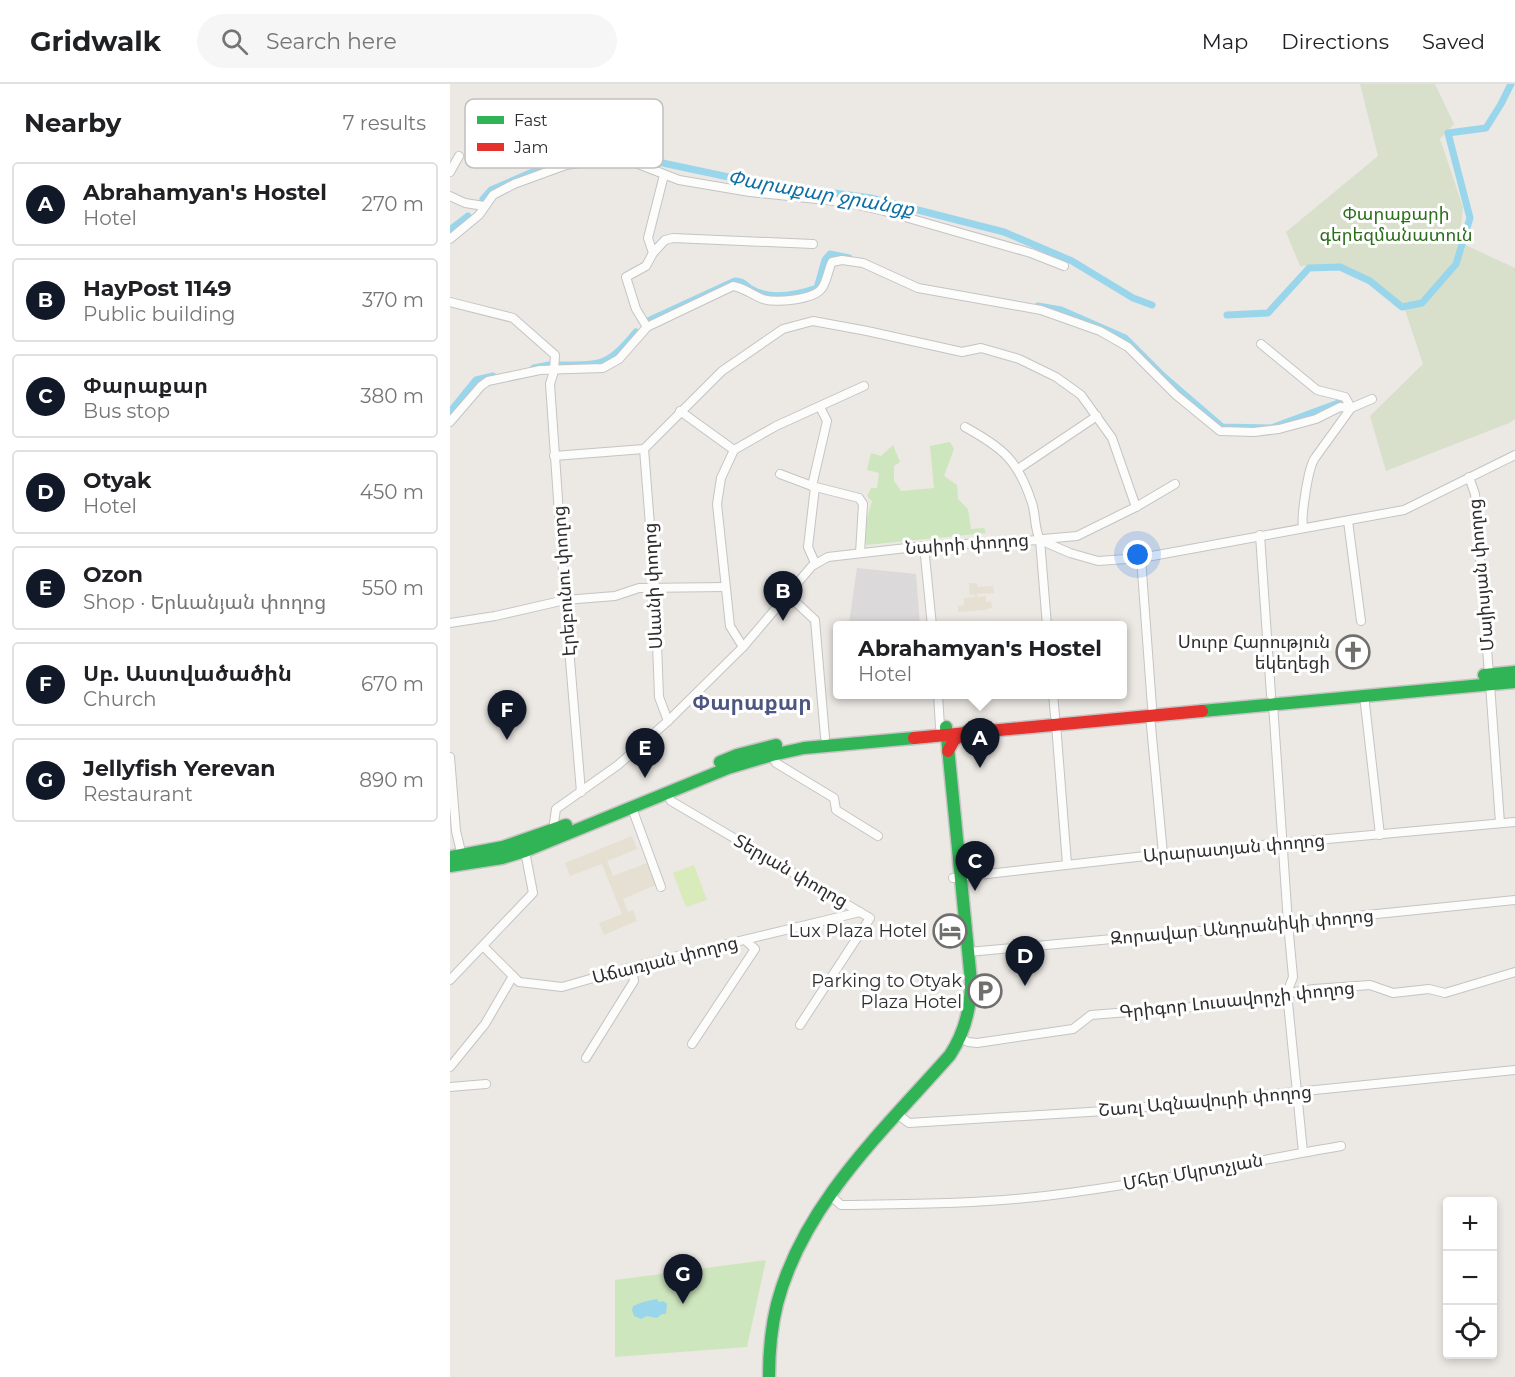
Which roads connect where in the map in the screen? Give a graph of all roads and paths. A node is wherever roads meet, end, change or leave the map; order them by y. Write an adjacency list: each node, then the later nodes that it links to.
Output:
1 (459, 156): 4 (street)
2 (558, 168): 7 (street)
3 (648, 168): 5 (street)
4 (450, 172)
5 (664, 175): 10 (street); 11 (street)
6 (450, 196): 7 (street)
7 (484, 206): 8 (street)
8 (450, 239)
9 (813, 244): 10 (street)
10 (653, 253): 13 (street)
11 (1064, 266)
12 (450, 302): 15 (street)
13 (647, 327): 15 (street); 19 (street)
14 (1261, 344): 19 (street)
15 (554, 371): 22 (street); 27 (street, Էրեբունու փողոց)
16 (864, 386): 18 (street)
17 (1372, 399): 19 (street)
18 (820, 407): 25 (street); 32 (street)
19 (1351, 408): 35 (street)
20 (680, 411): 21 (street); 24 (street); 25 (street)
21 (1097, 416): 28 (street); 33 (street)
22 (450, 422)
23 (965, 427): 28 (street)
24 (644, 449): 27 (street); 43 (street, Սևանի փողոց)
25 (734, 450): 42 (street)
26 (1515, 455): 30 (street, Նաիրի փողոց)
27 (554, 456): 45 (street, Էրեբունու փողոց)
28 (1018, 469): 37 (street)
29 (780, 474): 32 (street)
30 (1469, 477): 34 (street, Նաիրի փողոց); 52 (street, Մայիսյան փողոց)
31 (1175, 484): 33 (street)
32 (813, 486): 39 (street); 41 (street)
33 (1136, 507): 37 (street)
34 (1348, 521): 35 (street, Նաիրի փողոց); 48 (street)
35 (1303, 527): 36 (street, Նաիրի փողոց)
36 (1260, 535): 40 (street, Նաիրի փողոց); 57 (street)
37 (1040, 540): 38 (street, Նաիրի փողոց); 40 (street, Նաիրի փողոց); 47 (street)
38 (924, 546): 39 (street, Նաիրի փողոց); 46 (street)
39 (860, 553): 41 (street, Նաիրի փողոց)
40 (1141, 558): 58 (street)
41 (815, 563): 44 (street)
42 (725, 587): 43 (street); 50 (street)
43 (655, 589): 45 (street); 60 (street, Սևանի փողոց)
44 (788, 595): 50 (street); 63 (street)
45 (565, 600): 49 (street); 67 (street, Էրեբունու փողոց)
46 (932, 621)
47 (1047, 621)
48 (1361, 621)
49 (450, 623)
50 (743, 647): 60 (street)
51 (1515, 672): 52 (main road)
52 (1490, 679): 53 (main road); 54 (main road); 57 (main road); 71 (street, Մայիսյան փողոց)
53 (1515, 681)
54 (1364, 695): 57 (main road); 73 (street)
55 (939, 699): 61 (street)
56 (1054, 699): 59 (street)
57 (1272, 700): 58 (main road); 75 (street)
58 (1151, 711): 59 (main road); 77 (street)
59 (1056, 720): 61 (main road); 62 (main road); 79 (street)
60 (668, 721): 67 (street)
61 (942, 728): 62 (main road); 63 (main road); 64 (main road); 65 (main road); 81 (main road)
62 (966, 732): 64 (main road)
63 (825, 737): 72 (main road)
64 (948, 751): 81 (main road)
65 (772, 755): 68 (main road); 74 (street)
66 (450, 757): 78 (street)
67 (581, 792): 72 (street)
68 (667, 793): 69 (main road); 84 (street, Տերյան փողոց)
69 (632, 808): 76 (main road); 82 (street)
70 (1515, 822): 71 (street, Արարատյան փողոց)
71 (1500, 823): 73 (street, Արարատյան փողոց)
72 (553, 830): 78 (main road)
73 (1380, 835): 75 (street, Արարատյան փողոց)
74 (878, 836)
75 (1282, 843): 77 (street, Արարատյան փողոց); 85 (street)
76 (525, 851): 80 (main road); 87 (street)
77 (1163, 854): 79 (street, Արարատյան փողոց)
78 (456, 857)
79 (1067, 864): 81 (street, Արարատյան փողոց)
80 (450, 867)
81 (957, 878): 88 (main road); 107 (main road)
82 (661, 887)
83 (1515, 900): 85 (street, Զորավար Անդրանիկի փողոց)
84 (860, 912): 86 (street, Աճառյան փողոց); 94 (street, Տերյան փողոց)
85 (1288, 923): 88 (street, Զորավար Անդրանիկի փողոց); 93 (street)
86 (745, 940): 89 (street, Աճառյան փողոց); 96 (street)
87 (483, 946): 91 (street, Աճառյան փողոց); 92 (street)
88 (968, 952): 95 (main road)
89 (632, 967): 91 (street, Աճառյան փողոց); 97 (street)
90 (1515, 972): 93 (street, Գրիգոր Լուսավորչի փողոց)
91 (513, 976): 98 (street)
92 (450, 980)
93 (1287, 993): 95 (street, Գրիգոր Լուսավորչի փողոց); 102 (street)
94 (800, 1025)
95 (961, 1038): 103 (main road)
96 (692, 1044)
97 (586, 1058)
98 (450, 1067)
99 (1515, 1070): 102 (street, Շառլ Ազնավուրի փողոց)
100 (486, 1084): 101 (street)
101 (450, 1087)
102 (1296, 1093): 103 (street, Շառլ Ազնավուրի փողոց); 105 (street)
103 (897, 1114): 106 (main road)
104 (1341, 1146): 105 (street, Մհեր Մկրտչյան)
105 (1303, 1152): 106 (street, Մհեր Մկրտչյան)
106 (830, 1196): 108 (main road)
107 (761, 1377)
108 (769, 1377)

